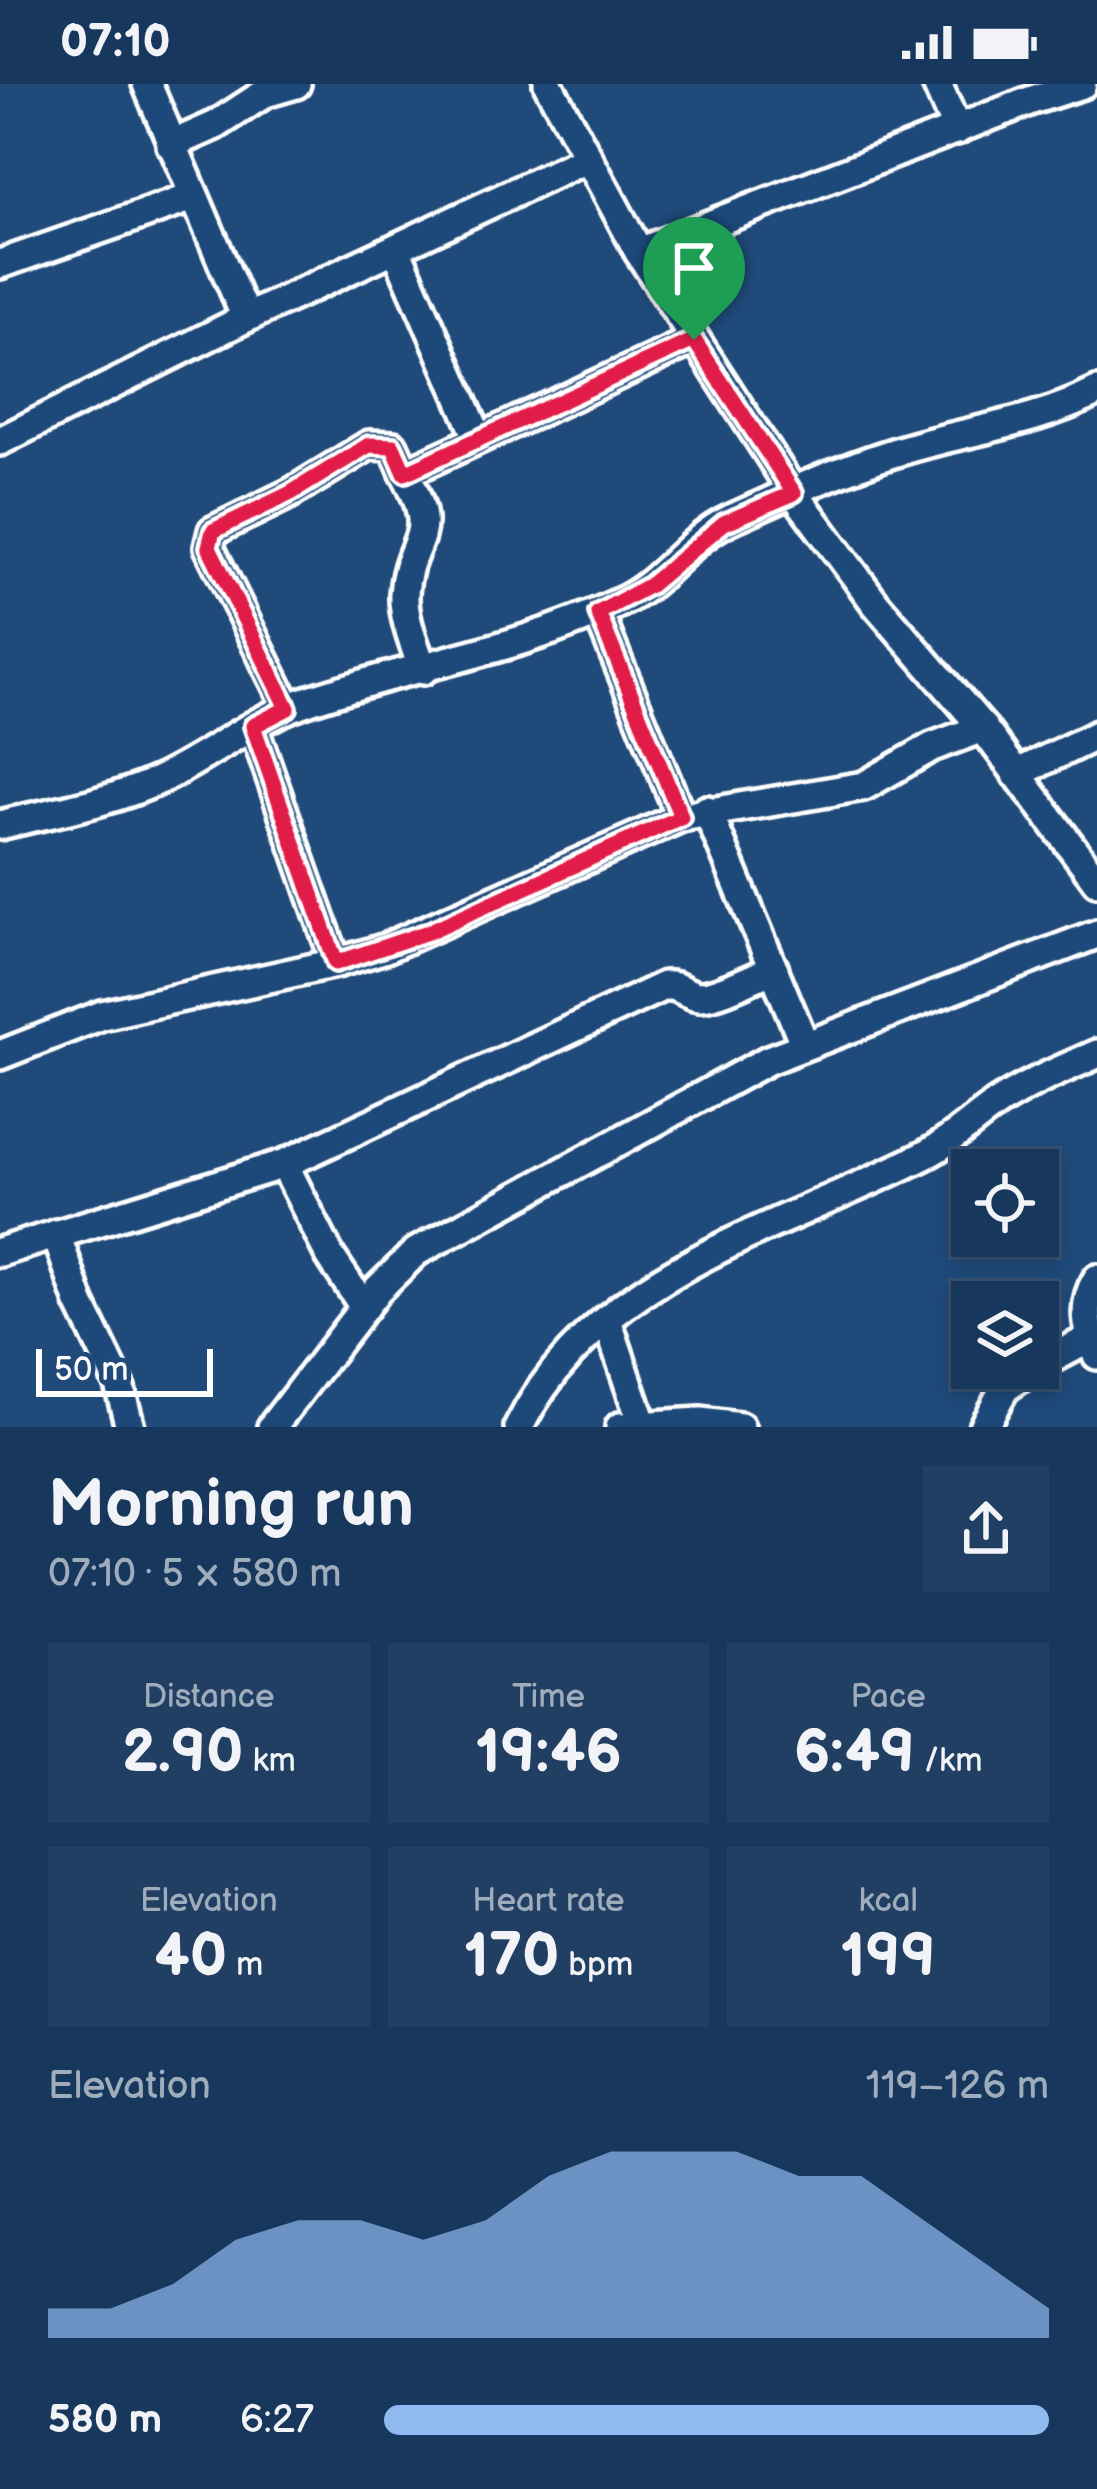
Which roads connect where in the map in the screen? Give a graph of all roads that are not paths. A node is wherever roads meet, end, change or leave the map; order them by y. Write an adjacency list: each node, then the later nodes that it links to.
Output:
1 (147, 84): 7 (street)
2 (296, 84): 7 (street)
3 (548, 84): 8 (street)
4 (938, 84): 6 (street)
5 (1082, 84): 6 (street)
6 (957, 130): 11 (street)
7 (171, 145): 9 (street)
8 (587, 158): 10 (street); 11 (street)
9 (193, 197): 12 (street); 13 (street)
10 (396, 249): 13 (street); 16 (street)
11 (638, 252): 14 (street)
12 (0, 264)
13 (246, 318): 17 (street)
14 (694, 340): 16 (street); 19 (street)
15 (1097, 392): 19 (street)
16 (478, 437): 18 (street)
17 (0, 441)
18 (405, 473): 21 (street); 22 (street)
19 (794, 493): 20 (street); 24 (street)
20 (598, 613): 21 (street); 27 (street)
21 (423, 670): 22 (street)
22 (288, 708): 23 (street)
23 (253, 726): 28 (street); 31 (street)
24 (983, 728): 26 (street); 27 (street)
25 (1097, 735): 26 (street)
26 (1016, 774): 29 (street)
27 (694, 814): 31 (street); 32 (street)
28 (0, 825)
29 (1097, 881)
30 (1097, 934): 33 (street)
31 (336, 963): 35 (street)
32 (774, 969): 33 (street); 36 (street)
33 (805, 1043): 40 (street)
34 (1097, 1054): 41 (street)
35 (0, 1055)
36 (284, 1164): 37 (street); 40 (street)
37 (56, 1234): 38 (street); 46 (street)
38 (0, 1252)
39 (1097, 1279): 42 (street)
40 (364, 1306): 47 (street)
41 (607, 1320): 45 (street); 48 (street)
42 (1094, 1347): 43 (street)
43 (1059, 1359)
44 (1004, 1389): 50 (street)
45 (631, 1425): 49 (street)
46 (130, 1427)
47 (272, 1427)
48 (519, 1427)
49 (740, 1427)
50 (983, 1427)

